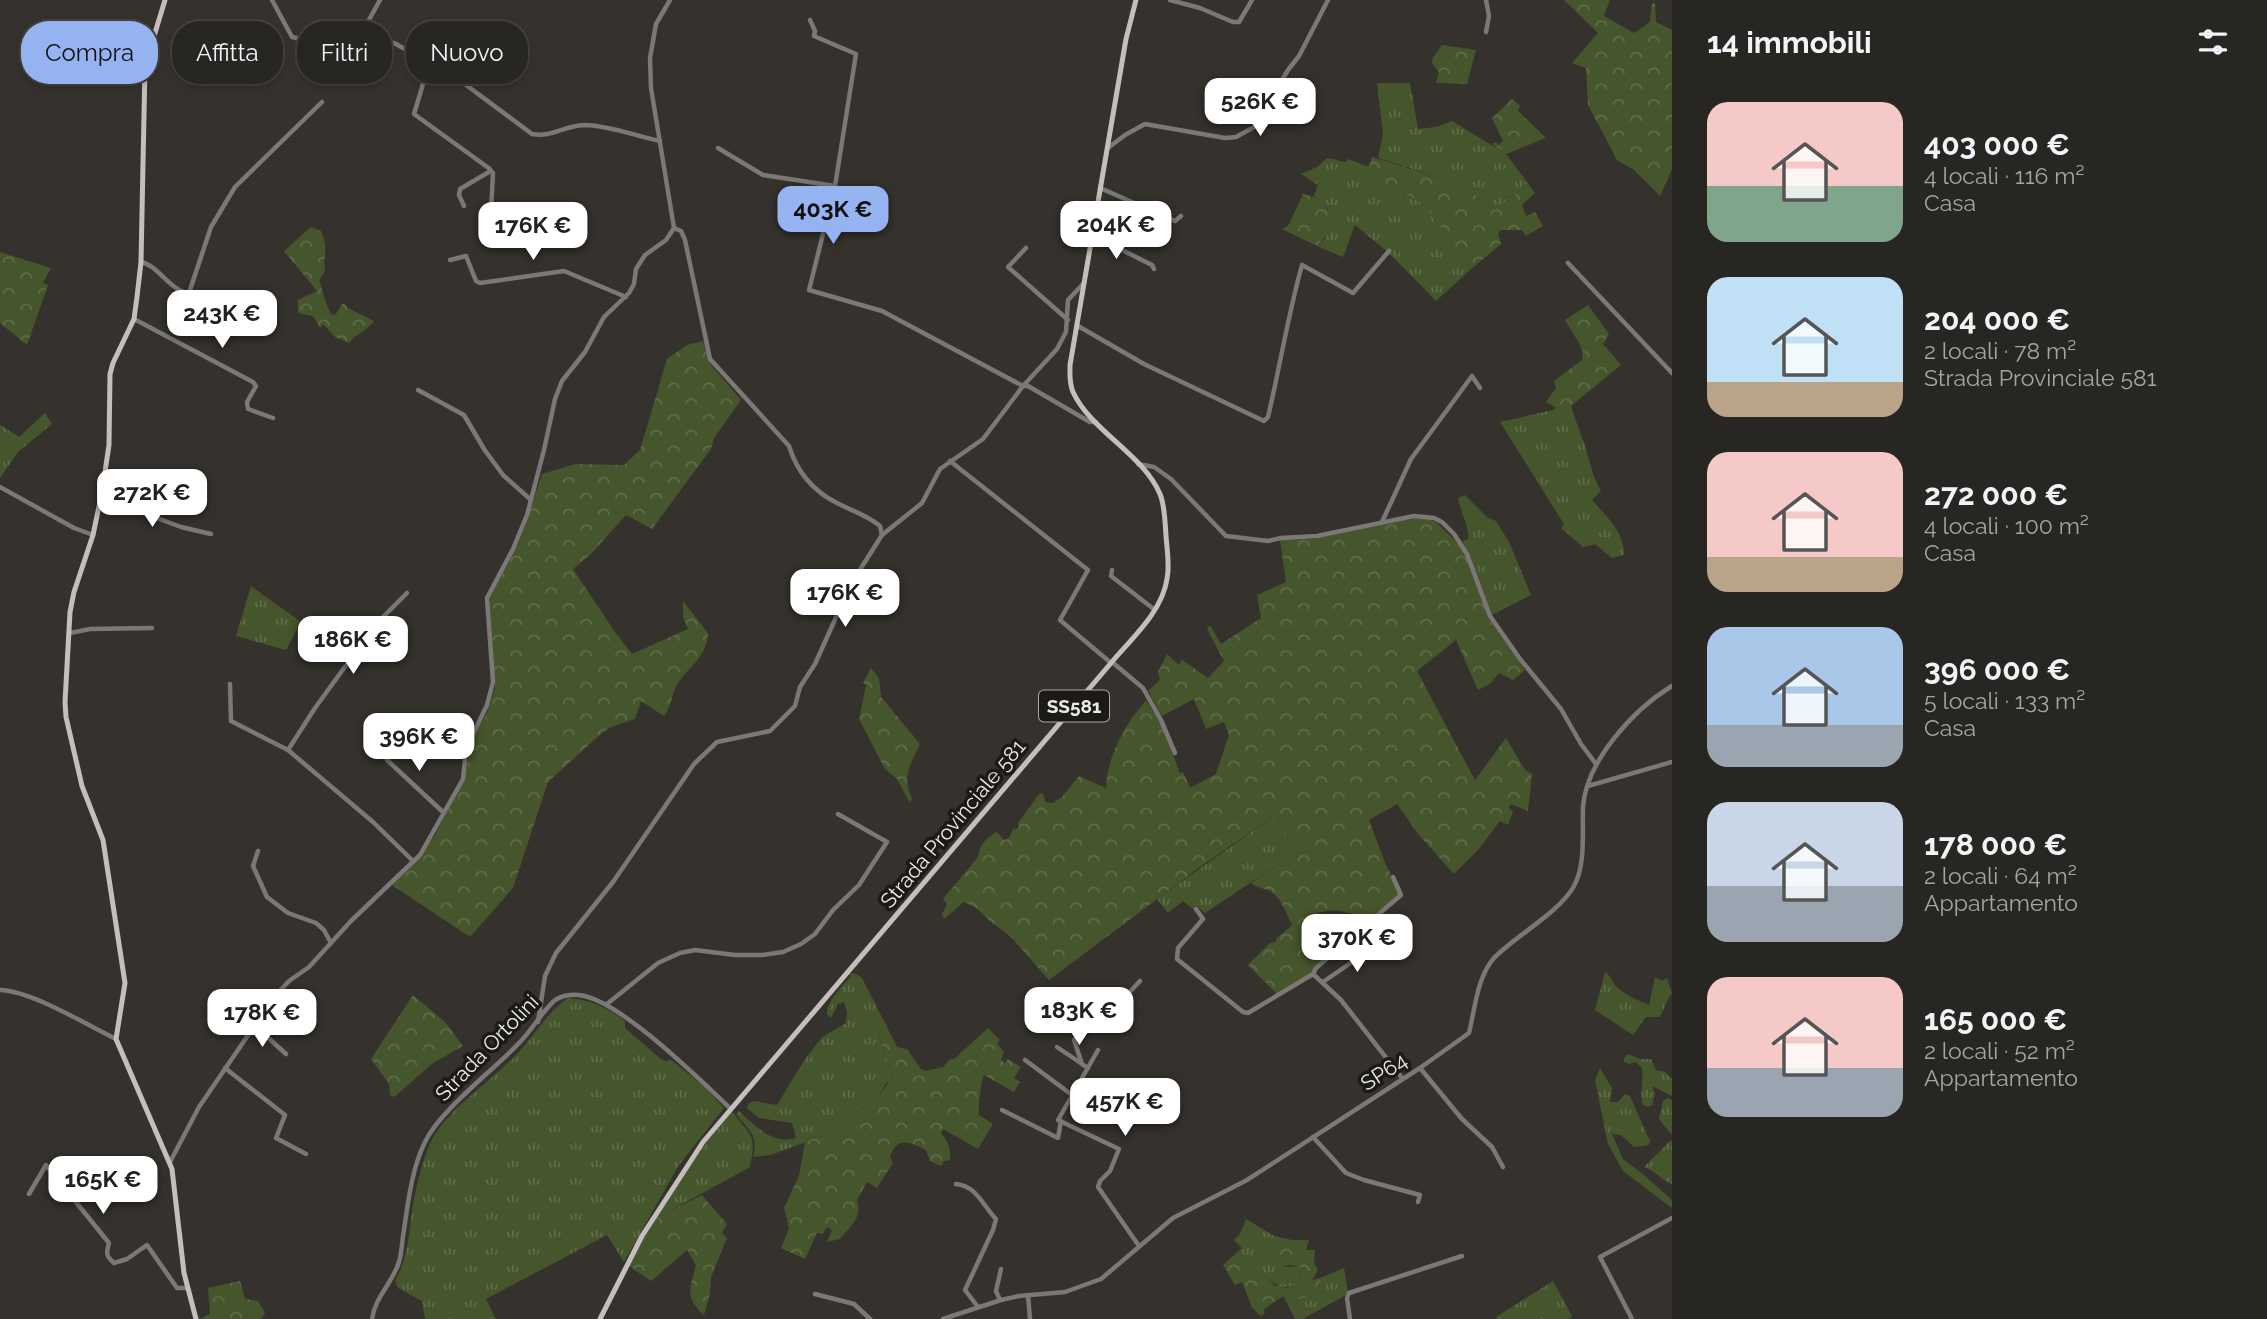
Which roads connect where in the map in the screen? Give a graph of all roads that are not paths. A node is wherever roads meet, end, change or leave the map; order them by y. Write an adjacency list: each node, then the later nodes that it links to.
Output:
1 (166, 0): 32 (main road)
2 (272, 0): 14 (street)
3 (380, 0): 12 (street)
4 (670, 0): 18 (street)
5 (1136, 0): 20 (main road, Strada Provinciale 581 / SS581)
6 (1170, 0): 10 (street)
7 (1252, 0): 10 (street)
8 (1328, 0): 20 (street)
9 (1486, 0): 13 (street)
10 (1184, 2)
11 (810, 20): 22 (street)
12 (369, 21)
13 (1486, 32)
14 (297, 37)
15 (423, 84): 21 (street)
16 (465, 84): 18 (street)
17 (322, 102): 32 (street)
18 (660, 141): 27 (street)
19 (718, 148): 22 (street)
20 (1108, 148): 23 (main road, Strada Provinciale 581 / SS581)
21 (490, 170): 24 (street); 25 (street)
22 (835, 187): 41 (street)
23 (1100, 188): 26 (street); 28 (main road, Strada Provinciale 581 / SS581)
24 (464, 206)
25 (505, 211)
26 (1181, 216)
27 (674, 228): 36 (street); 54 (street)
28 (1092, 239): 34 (street); 35 (main road, Strada Provinciale 581 / SS581)
29 (1026, 248): 38 (street)
30 (1389, 251): 39 (street)
31 (450, 260): 36 (street)
32 (141, 262): 37 (main road)
33 (1568, 263): 40 (street)
34 (1154, 269)
35 (1084, 283): 38 (street); 39 (main road, Strada Provinciale 581 / SS581)
36 (626, 297): 50 (street)
37 (134, 319): 44 (street); 49 (main road)
38 (1069, 321): 41 (street)
39 (1078, 326): 45 (main road, Strada Provinciale 581 / SS581)
40 (1672, 373)
41 (1023, 386): 45 (street); 46 (street)
42 (1480, 388): 51 (street)
43 (418, 390): 50 (street)
44 (273, 418)
45 (1097, 422): 47 (main road, Strada Provinciale 581 / SS581)
46 (950, 461): 54 (street); 60 (street)
47 (1138, 464): 51 (street); 57 (main road, Strada Provinciale 581 / SS581)
48 (0, 487): 53 (street)
49 (102, 492): 52 (street); 53 (main road)
50 (531, 500): 69 (street)
51 (1381, 523): 67 (street)
52 (211, 534)
53 (93, 535): 59 (main road)
54 (882, 535): 82 (street)
55 (1112, 570): 57 (street)
56 (407, 593): 64 (street)
57 (1155, 610): 60 (main road, Strada Provinciale 581 / SS581)
58 (152, 628): 59 (street)
59 (70, 633): 84 (main road)
60 (1112, 662): 65 (street); 95 (main road, Strada Provinciale 581 / SS581)
61 (230, 684): 64 (street)
62 (1672, 686): 67 (street, SP64 / SP64)
63 (408, 732): 69 (street)
64 (288, 750): 72 (street)
65 (1175, 753)
66 (1672, 762): 68 (street)
67 (1596, 764): 68 (street, SP64 / SP64)
68 (1587, 786): 92 (street, SP64 / SP64)
69 (443, 813): 72 (street)
70 (838, 814): 81 (street)
71 (258, 851): 75 (street)
72 (413, 861): 75 (street)
73 (1393, 877): 77 (street)
74 (1196, 909): 77 (street)
75 (331, 943): 83 (street)
76 (1378, 944): 79 (street)
77 (1314, 974): 79 (street)
78 (1140, 981): 89 (street)
79 (1323, 982): 93 (street)
80 (0, 990): 84 (street)
81 (607, 1004): 82 (street, Strada Ortolini); 95 (street, Strada Ortolini)
82 (538, 1022): 115 (street, Strada Ortolini)
83 (254, 1026): 87 (street); 90 (street)
84 (116, 1039): 100 (main road)
85 (1057, 1047): 89 (street)
86 (1098, 1050): 91 (street)
87 (286, 1054)
88 (1025, 1060): 94 (street)
89 (1082, 1064): 91 (street)
90 (225, 1068): 99 (street); 100 (street)
91 (1088, 1068): 94 (street)
92 (1420, 1068): 93 (street, SP64 / SP64); 101 (street)
93 (1402, 1078): 98 (street, SP64 / SP64)
94 (1072, 1095): 97 (street)
95 (731, 1109): 116 (main road, Strada Provinciale 581 / SS581)
96 (1002, 1110): 97 (street)
97 (1061, 1121): 106 (street)
98 (1313, 1137): 104 (street); 106 (street, SP64 / SP64)
99 (306, 1154)
100 (170, 1163): 109 (main road)
101 (1503, 1167)
102 (956, 1184): 113 (street)
103 (29, 1194): 109 (street)
104 (1418, 1202)
105 (1672, 1218): 121 (street)
106 (1139, 1246): 111 (street, SP64 / SP64)
107 (1462, 1256): 120 (street)
108 (1001, 1269): 112 (street)
109 (187, 1288): 114 (main road)
110 (814, 1294): 117 (street)
111 (1028, 1295): 112 (street, SP64 / SP64); 119 (street)
112 (1000, 1300): 113 (street, SP64 / SP64)
113 (978, 1307): 118 (street, SP64 / SP64)
114 (196, 1319)
115 (372, 1319)
116 (600, 1319)
117 (870, 1319)
118 (943, 1319)
119 (1030, 1319)
120 (1349, 1319)
121 (1632, 1319)

